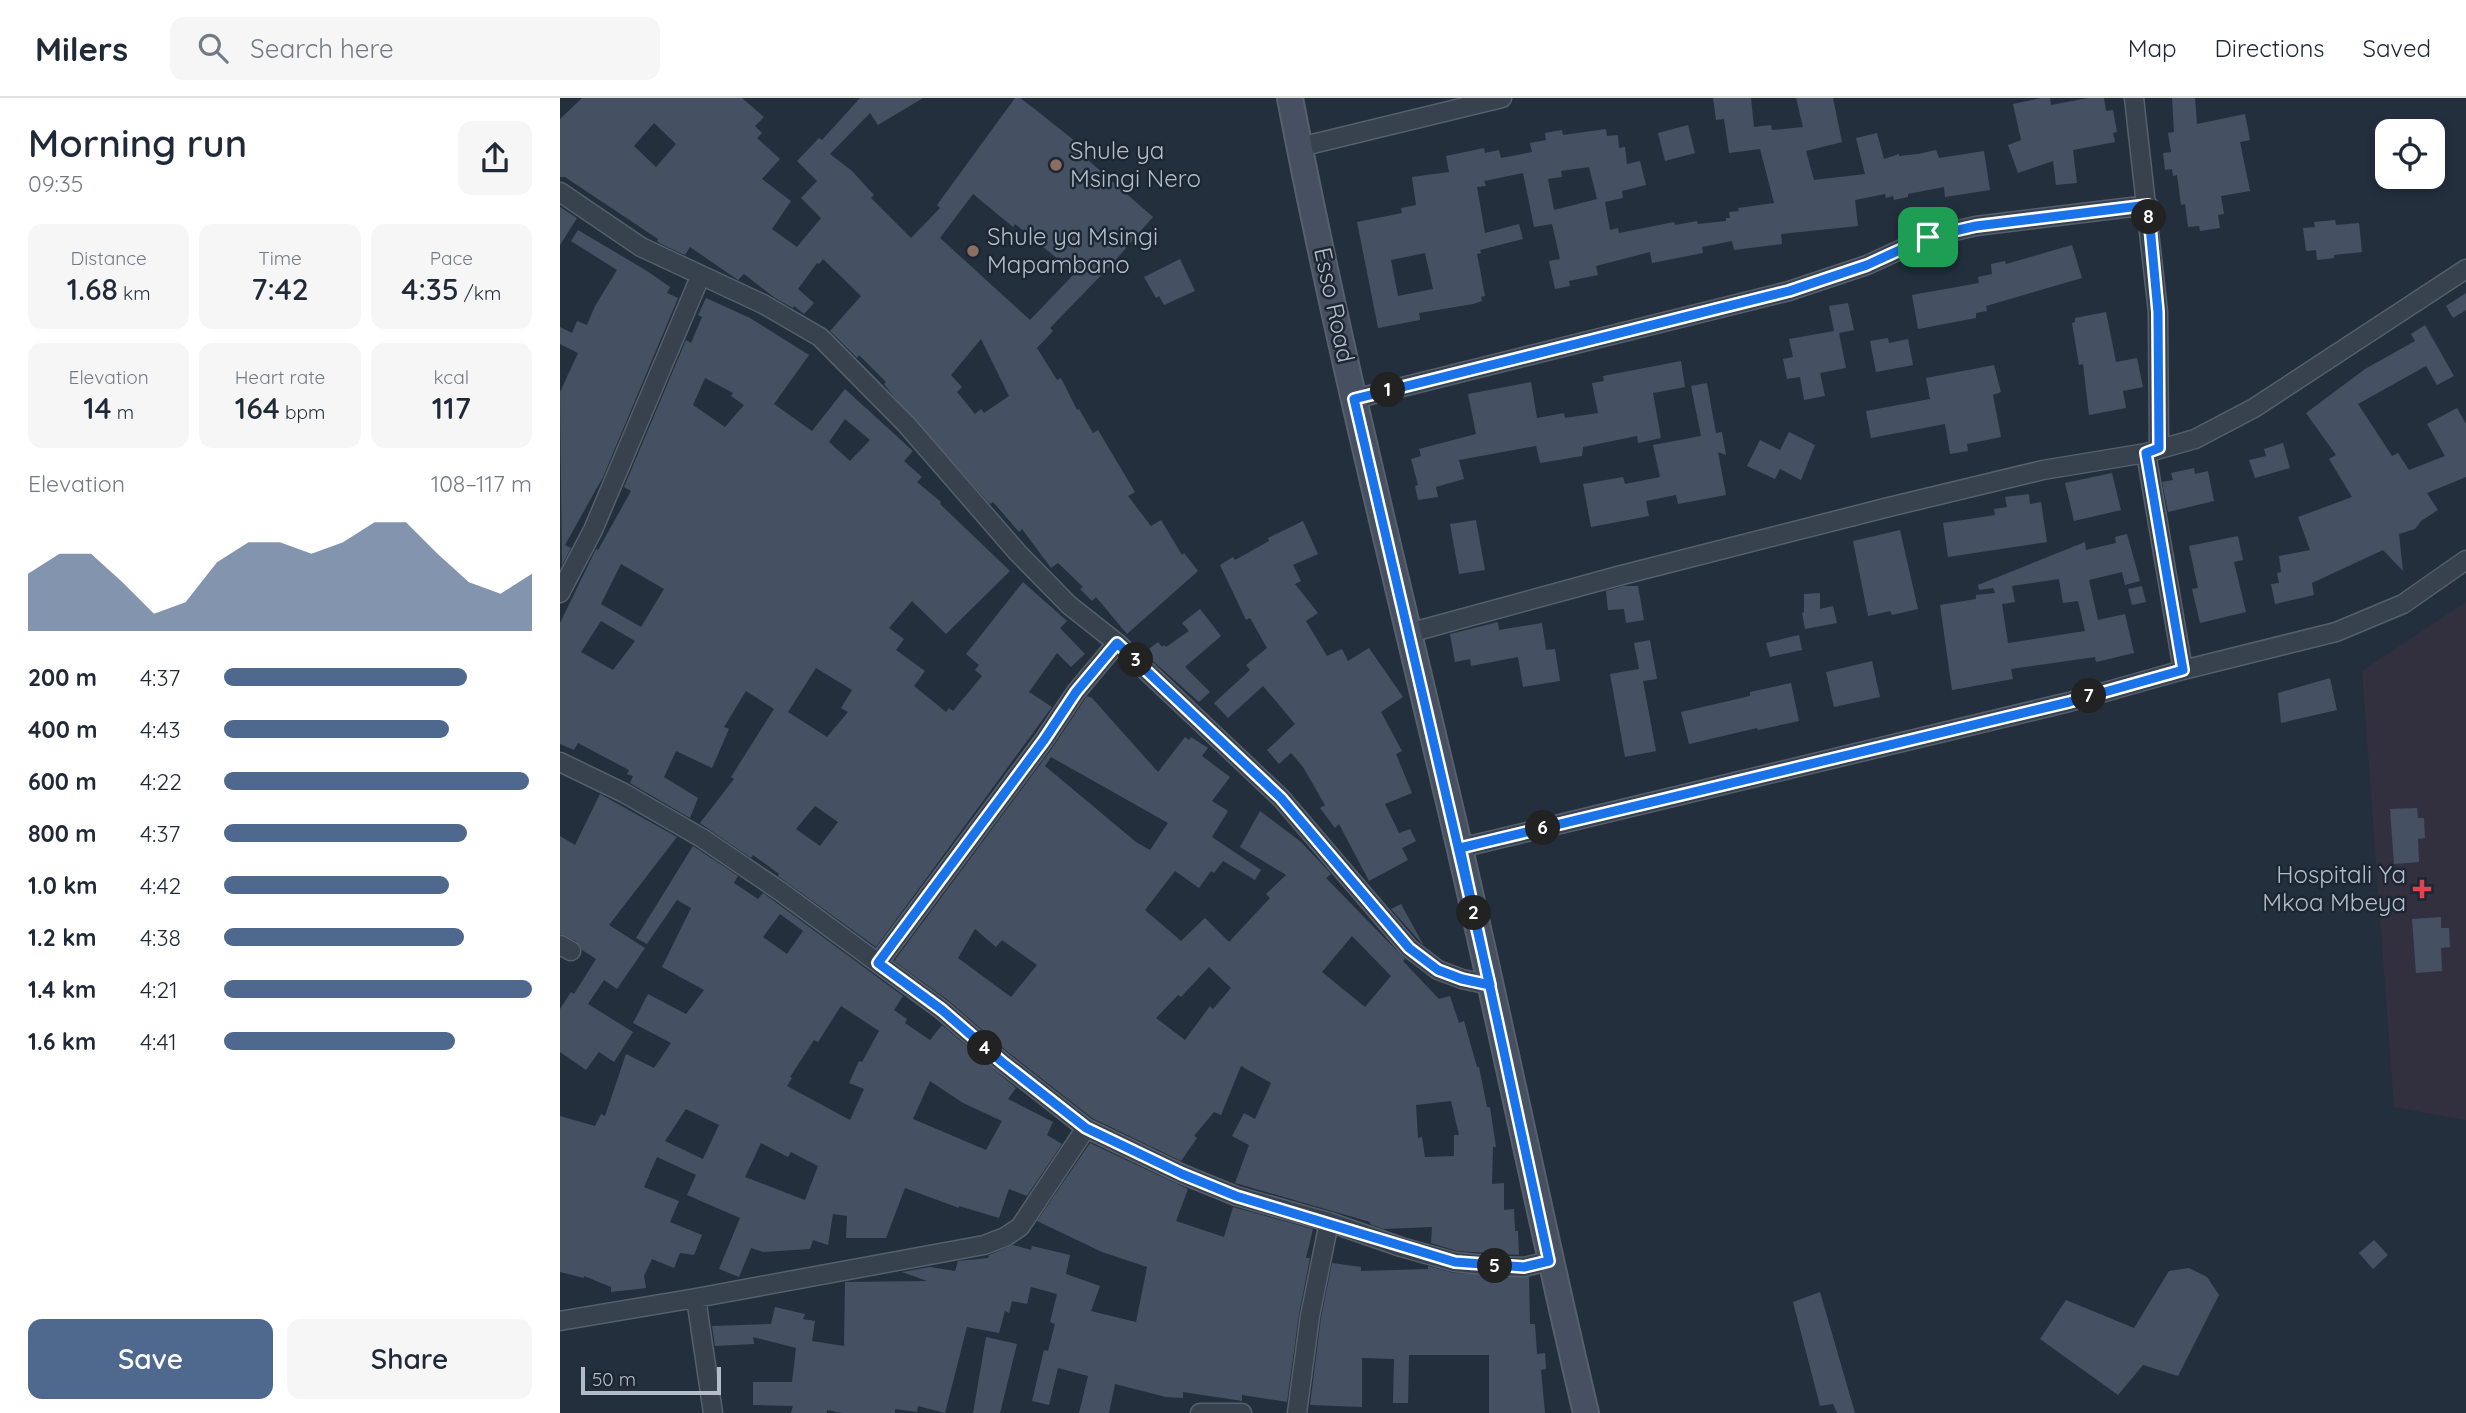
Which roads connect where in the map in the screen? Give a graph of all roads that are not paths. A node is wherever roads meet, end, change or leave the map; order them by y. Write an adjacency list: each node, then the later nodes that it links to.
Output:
1 (1290, 98): 4 (street, Esso Road)
2 (1502, 98): 4 (street)
3 (2134, 98): 6 (street)
4 (1300, 147): 9 (street, Esso Road)
5 (560, 192): 8 (street)
6 (2148, 205): 9 (street); 10 (street)
7 (2466, 269): 10 (street)
8 (700, 277): 12 (street); 14 (street)
9 (1354, 399): 13 (street, Esso Road)
10 (2152, 451): 13 (street); 15 (street)
11 (2466, 561): 15 (street)
12 (560, 593)
13 (1409, 633): 17 (street, Esso Road)
14 (1117, 643): 18 (street); 19 (street)
15 (2183, 670): 17 (street)
16 (560, 762): 18 (street)
17 (1460, 848): 19 (street, Esso Road)
18 (878, 963): 20 (street)
19 (1490, 985): 22 (street, Esso Road)
20 (1086, 1128): 21 (street); 23 (street)
21 (1329, 1222): 22 (street); 28 (street)
22 (1549, 1261): 29 (street, Esso Road)
23 (696, 1298): 24 (street); 25 (street)
24 (560, 1321)
25 (713, 1413)
26 (1200, 1413): 27 (street)
27 (1242, 1413)
28 (1297, 1413)
29 (1586, 1413)

